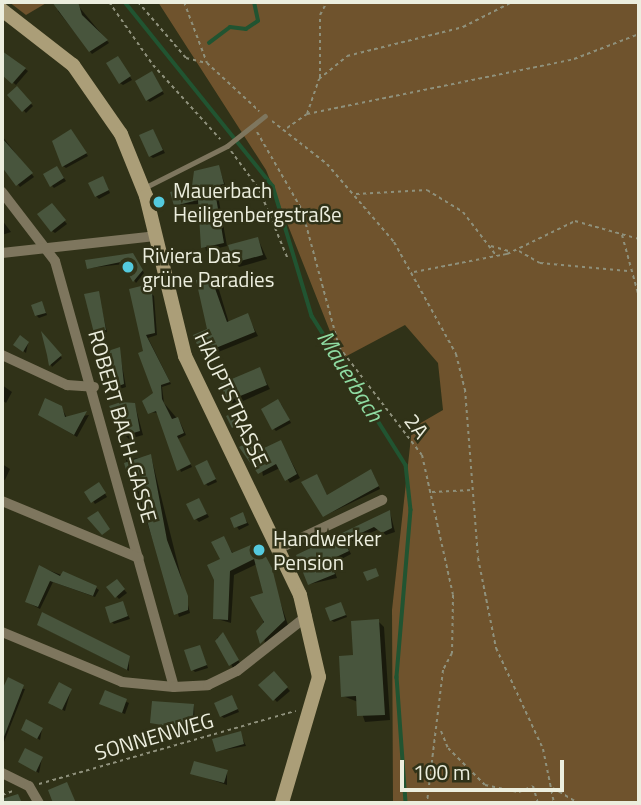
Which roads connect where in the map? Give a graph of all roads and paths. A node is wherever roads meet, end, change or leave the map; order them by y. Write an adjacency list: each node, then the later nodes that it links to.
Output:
1 (109, 2): 14 (path)
2 (138, 2): 8 (path)
3 (184, 2): 8 (path)
4 (327, 2): 9 (path)
5 (512, 2): 9 (path)
6 (2, 10): 15 (main road, HAUPTSTRASSE)
7 (639, 34): 10 (path)
8 (207, 63): 11 (path)
9 (319, 79): 10 (path)
10 (307, 114): 13 (path)
11 (265, 116): 12 (lane); 13 (path)
12 (254, 126): 14 (lane); 34 (path, 2A)
13 (285, 129): 17 (path)
14 (227, 146): 15 (lane); 27 (path)
15 (143, 188): 19 (main road, HAUPTSTRASSE)
16 (2, 192): 22 (street, ROBERT BACH-GASSE)
17 (355, 194): 21 (path); 29 (path)
18 (622, 234): 20 (path); 23 (path); 28 (path)
19 (155, 236): 22 (street); 37 (main road, HAUPTSTRASSE)
20 (639, 239)
21 (490, 245): 24 (path); 26 (path)
22 (48, 247): 25 (street); 32 (street, ROBERT BACH-GASSE)
23 (519, 250): 24 (path); 28 (path)
24 (512, 252): 26 (path)
25 (2, 253)
26 (496, 256): 29 (path)
27 (287, 257)
28 (628, 271): 30 (path)
29 (413, 272): 33 (path)
30 (639, 298)
31 (2, 355): 32 (street)
32 (94, 387): 38 (street, ROBERT BACH-GASSE)
33 (473, 490): 34 (path); 46 (path)
34 (430, 492): 43 (path, 2A)
35 (382, 500): 37 (street)
36 (2, 501): 38 (street)
37 (280, 548): 39 (main road, HAUPTSTRASSE)
38 (139, 558): 41 (street, ROBERT BACH-GASSE)
39 (307, 616): 41 (street); 42 (main road, HAUPTSTRASSE)
40 (2, 632): 41 (street)
41 (174, 687)
42 (314, 706): 45 (path, SONNENWEG); 49 (main road, HAUPTSTRASSE)
43 (441, 730): 50 (path, 2A); 51 (path)
44 (2, 773): 45 (street)
45 (29, 786): 47 (path, SONNENWEG); 48 (street)
46 (552, 787): 52 (path); 53 (path)
47 (2, 795)
48 (39, 803)
49 (282, 803)
50 (427, 803)
51 (538, 803)
52 (554, 803)
53 (578, 803)

